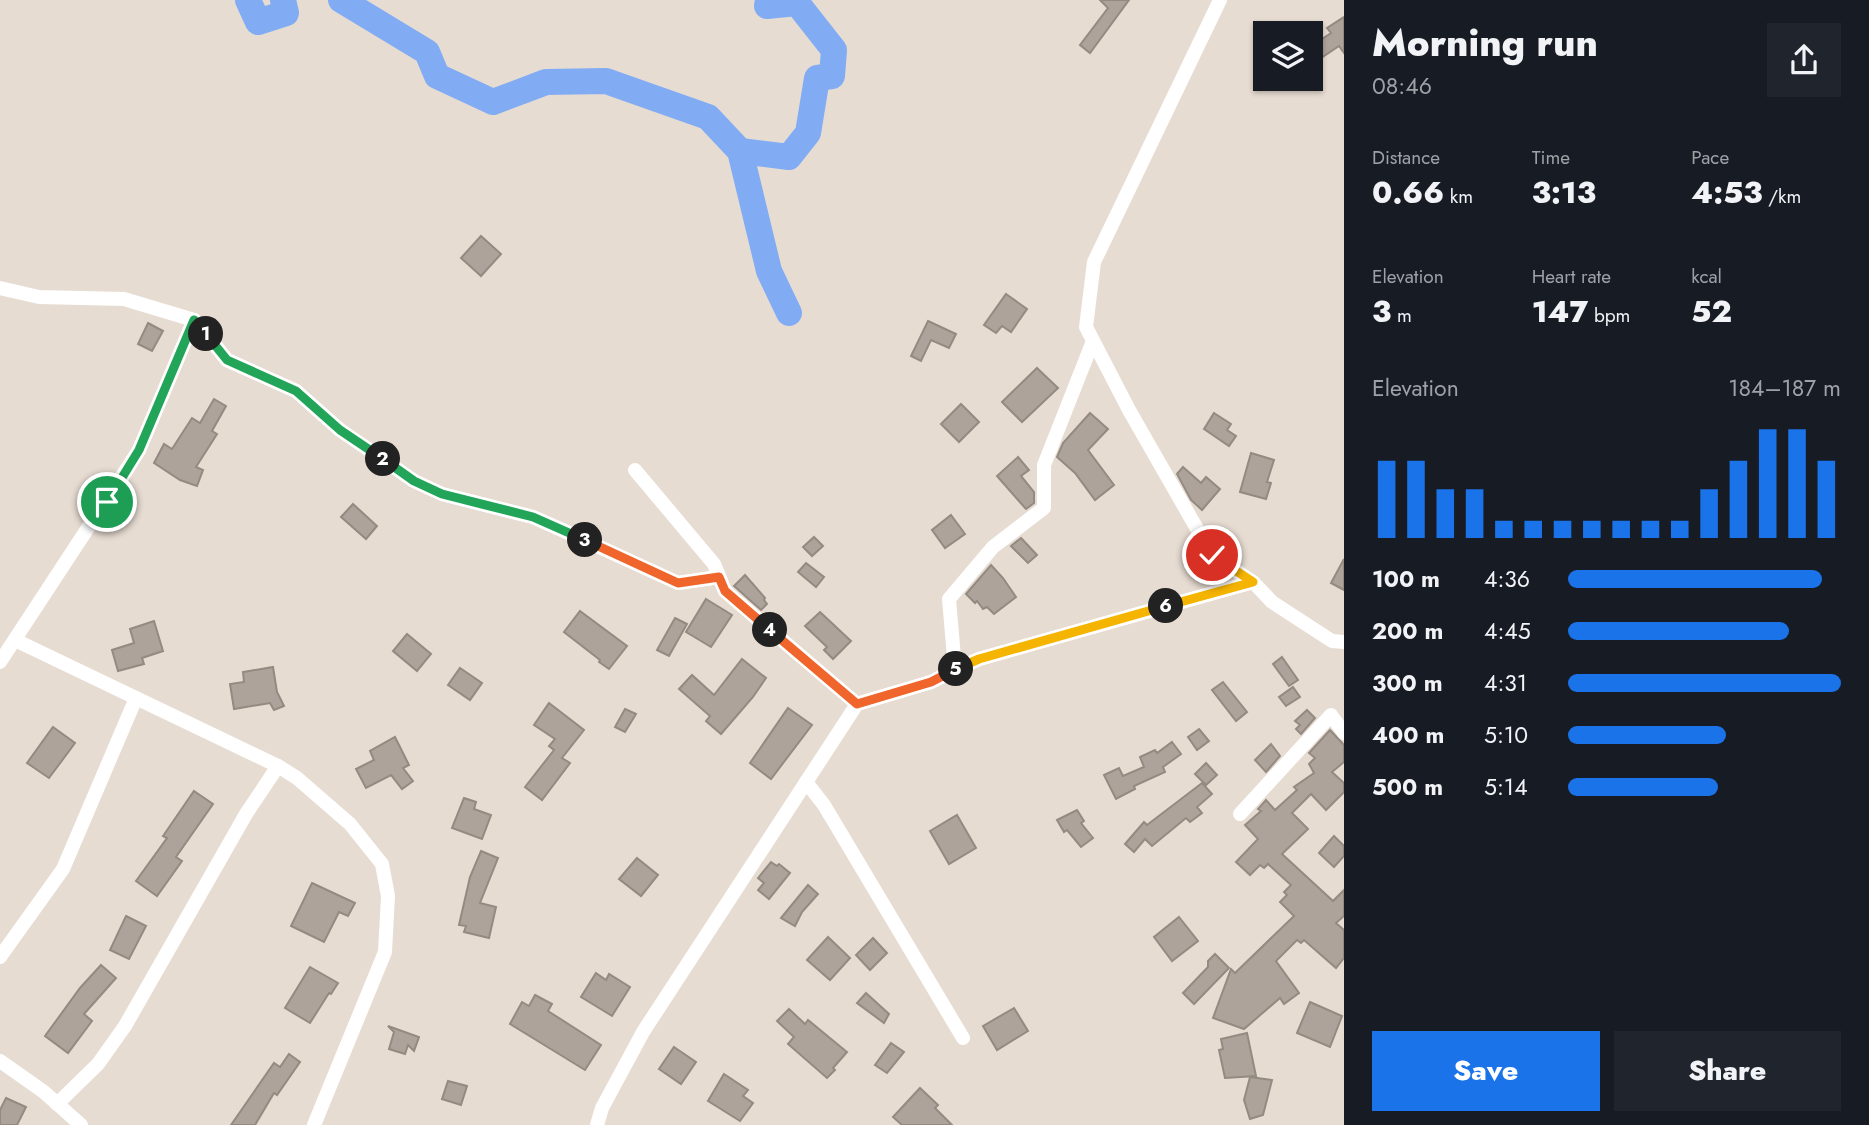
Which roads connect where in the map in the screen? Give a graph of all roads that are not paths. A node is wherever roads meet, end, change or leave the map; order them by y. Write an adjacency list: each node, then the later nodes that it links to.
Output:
1 (1220, 0): 4 (street)
2 (0, 288): 3 (street)
3 (194, 320): 6 (street); 8 (street)
4 (1093, 341): 7 (street); 11 (street)
5 (635, 470): 6 (street)
6 (719, 577): 13 (street)
7 (1253, 582): 9 (street); 11 (street)
8 (15, 640): 10 (street); 12 (street)
9 (1344, 642)
10 (0, 662)
11 (954, 669): 13 (street)
12 (135, 698): 15 (street); 18 (street)
13 (857, 704): 16 (street)
14 (1344, 733): 17 (street)
15 (278, 766): 21 (street); 23 (street)
16 (806, 782): 19 (street); 24 (street)
17 (1240, 814)
18 (0, 957)
19 (963, 1038)
20 (0, 1061): 21 (street)
21 (57, 1104): 22 (street)
22 (81, 1125)
23 (314, 1125)
24 (597, 1125)

